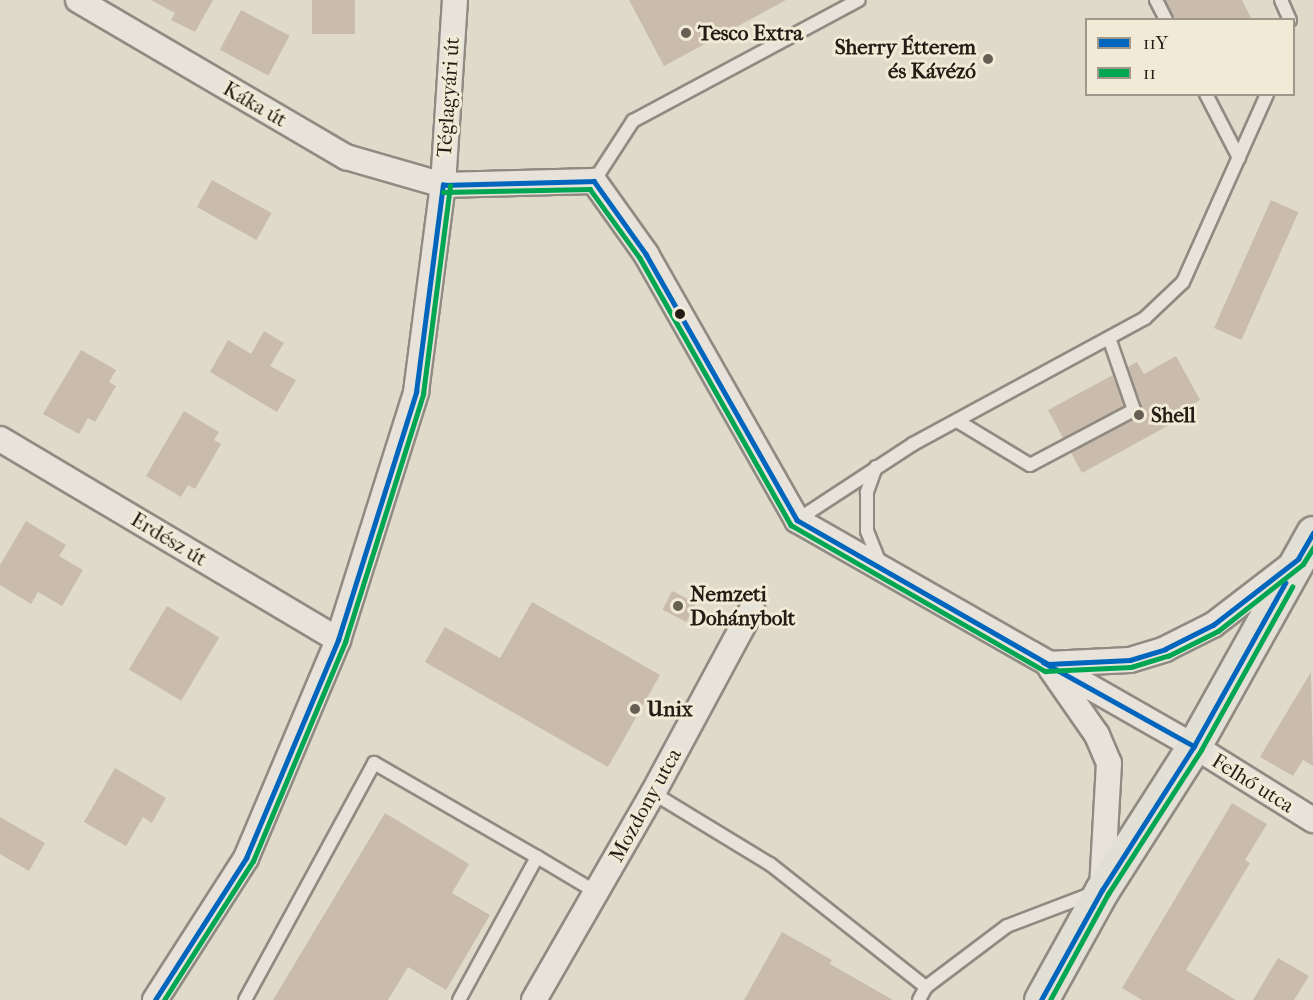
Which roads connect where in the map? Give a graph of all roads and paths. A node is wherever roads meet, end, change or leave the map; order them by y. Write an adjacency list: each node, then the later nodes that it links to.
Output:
1 (78, 0): 12 (street, Káka út)
2 (455, 0): 12 (street, Téglagyári út)
3 (859, 0): 11 (lane)
4 (1156, 0): 6 (lane)
5 (1281, 0): 7 (lane)
6 (1166, 18)
7 (1289, 18)
8 (1207, 96): 10 (lane)
9 (1266, 96): 10 (lane)
10 (1239, 158): 13 (lane)
11 (594, 181): 12 (street, Káka út); 17 (street)
12 (443, 185): 21 (street, Téglagyári út)
13 (1109, 339): 14 (lane); 14 (lane)
14 (959, 422): 16 (lane)
15 (0, 439): 21 (street, Erdész út)
16 (876, 467): 17 (lane); 19 (lane)
17 (797, 520): 19 (street, Felhő utca)
18 (1305, 546): 22 (street); 23 (main road)
19 (882, 569): 22 (street, Felhő utca)
20 (752, 609): 24 (street, Mozdony utca)
21 (338, 640): 30 (street, Téglagyári út)
22 (1048, 664): 23 (street, Felhő utca); 27 (street)
23 (1194, 746): 25 (street, Felhő utca); 27 (main road)
24 (653, 793): 28 (street, Mozdony utca); 29 (lane)
25 (1313, 820)
26 (537, 857): 28 (lane); 31 (lane); 32 (lane)
27 (1102, 890): 29 (lane); 35 (main road)
28 (596, 892): 33 (street, Mozdony utca)
29 (926, 987): 34 (lane)
30 (155, 1000)
31 (245, 1000)
32 (459, 1000)
33 (534, 1000)
34 (919, 1000)
35 (1041, 1000)

